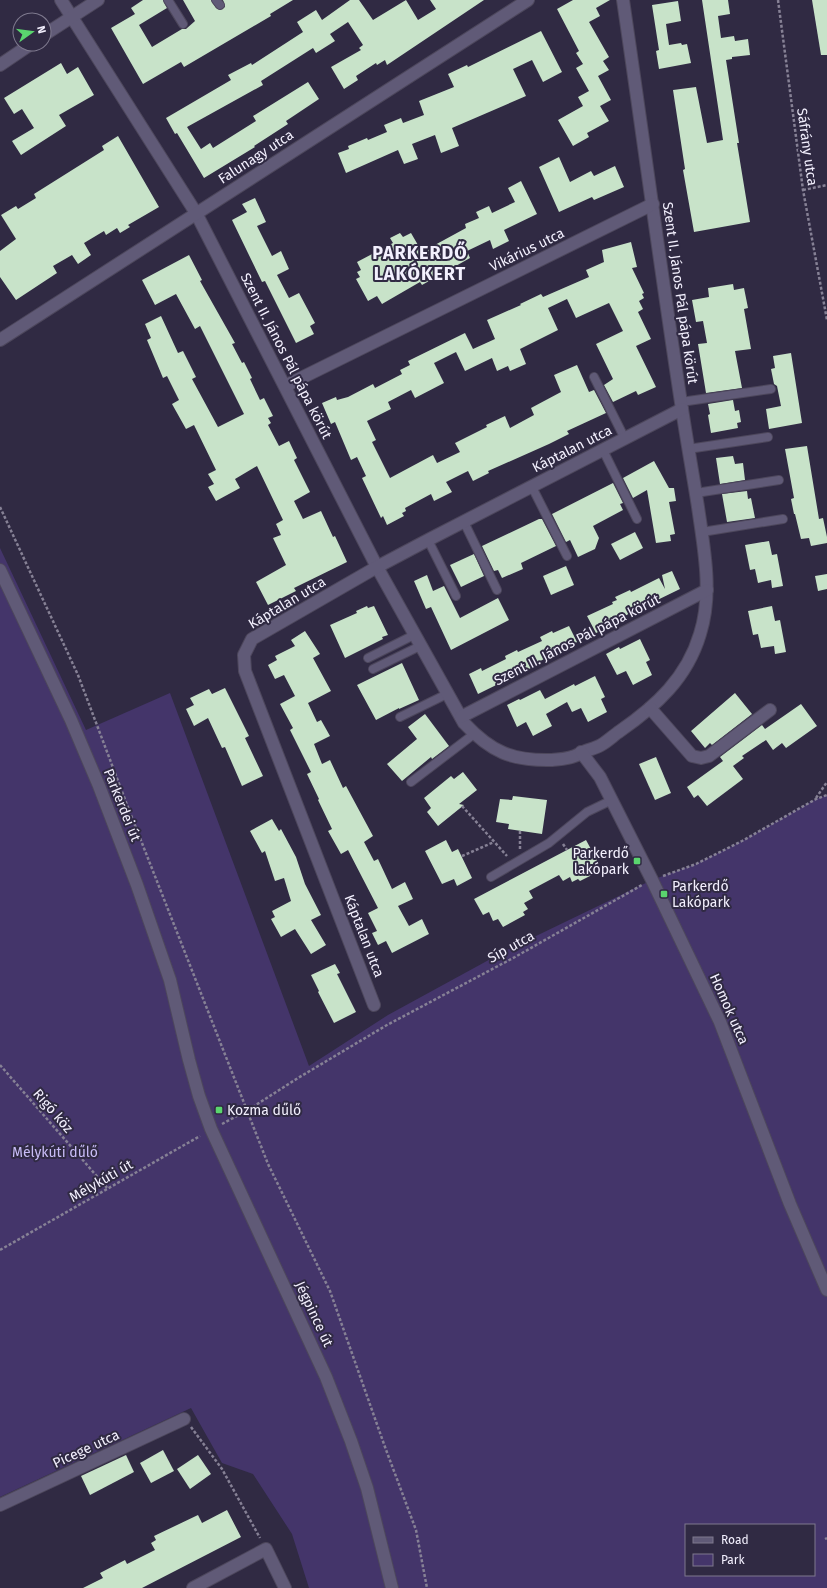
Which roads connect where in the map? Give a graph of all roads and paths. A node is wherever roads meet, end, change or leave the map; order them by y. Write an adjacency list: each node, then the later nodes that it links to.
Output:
1 (61, 0): 7 (street, Szent II. János Pál pápa körút)
2 (98, 0): 7 (street)
3 (168, 0): 8 (lane)
4 (528, 0): 15 (street, Falunagy utca)
5 (623, 0): 14 (street, Szent II. János Pál pápa körút)
6 (778, 0): 13 (path, Sáfrány utca)
7 (72, 17): 9 (street); 15 (street, Szent II. János Pál pápa körút)
8 (183, 24)
9 (52, 30)
10 (19, 52): 11 (street)
11 (0, 65)
12 (827, 185): 13 (path)
13 (803, 190): 16 (path, Sáfrány utca)
14 (653, 204): 19 (street, Vikárius utca); 21 (street, Szent II. János Pál pápa körút)
15 (196, 213): 17 (street, Falunagy utca); 19 (street, Szent II. János Pál pápa körút)
16 (827, 320)
17 (0, 340)
18 (594, 377): 23 (lane)
19 (284, 386): 36 (street, Szent II. János Pál pápa körút)
20 (771, 389): 21 (lane)
21 (682, 406): 23 (street, Káptalan utca); 24 (street, Szent II. János Pál pápa körút)
22 (768, 437): 24 (lane)
23 (624, 439): 25 (street, Káptalan utca)
24 (688, 449): 28 (street, Szent II. János Pál pápa körút)
25 (603, 450): 27 (street, Káptalan utca); 30 (lane)
26 (779, 480): 28 (lane)
27 (532, 487): 32 (street, Káptalan utca); 35 (lane)
28 (696, 493): 33 (street, Szent II. János Pál pápa körút)
29 (0, 507): 67 (path)
30 (637, 519)
31 (783, 519): 33 (lane)
32 (464, 522): 34 (street, Káptalan utca); 38 (lane)
33 (702, 532): 39 (street, Szent II. János Pál pápa körút)
34 (428, 540): 36 (street, Káptalan utca); 40 (lane)
35 (567, 556)
36 (377, 567): 41 (street, Szent II. János Pál pápa körút); 64 (street, Káptalan utca)
37 (0, 570): 65 (street, Parkerdei út)
38 (497, 590)
39 (707, 590): 46 (street, Szent II. János Pál pápa körút); 49 (street, Szent II. János Pál pápa körút)
40 (456, 596)
41 (414, 635): 42 (street, Szent II. János Pál pápa körút); 43 (lane)
42 (420, 646): 44 (lane); 45 (street, Szent II. János Pál pápa körút)
43 (368, 658)
44 (373, 669)
45 (447, 694): 48 (lane); 49 (street, Szent II. János Pál pápa körút)
46 (650, 708): 47 (street); 51 (street, Szent II. János Pál pápa körút)
47 (770, 710)
48 (400, 716)
49 (461, 717): 50 (street, Szent II. János Pál pápa körút)
50 (474, 734): 51 (street, Szent II. János Pál pápa körút); 52 (lane)
51 (581, 752): 56 (street, Homok utca)
52 (411, 782)
53 (827, 782): 55 (path)
54 (827, 795): 55 (path, Síp utca)
55 (816, 798): 63 (path, Síp utca)
56 (612, 800): 61 (lane); 63 (street, Homok utca)
57 (462, 806): 59 (path)
58 (520, 831): 61 (path)
59 (494, 842): 60 (path); 61 (path)
60 (462, 856)
61 (517, 862): 62 (lane)
62 (492, 876)
63 (652, 880): 67 (path, Síp utca); 71 (street, Homok utca)
64 (374, 1005)
65 (189, 1060): 68 (street, Jégpince út)
66 (0, 1065): 69 (path, Rigó köz)
67 (248, 1110): 68 (path, Síp utca); 78 (path)
68 (211, 1129): 69 (path, Mélykúti út); 77 (street, Jégpince út)
69 (108, 1189): 70 (path, Mélykúti út)
70 (0, 1250)
71 (827, 1290)
72 (184, 1419): 73 (street, Picege utca); 74 (path)
73 (0, 1506)
74 (266, 1549): 75 (street); 76 (street)
75 (193, 1588)
76 (285, 1588)
77 (392, 1588)
78 (427, 1588)

